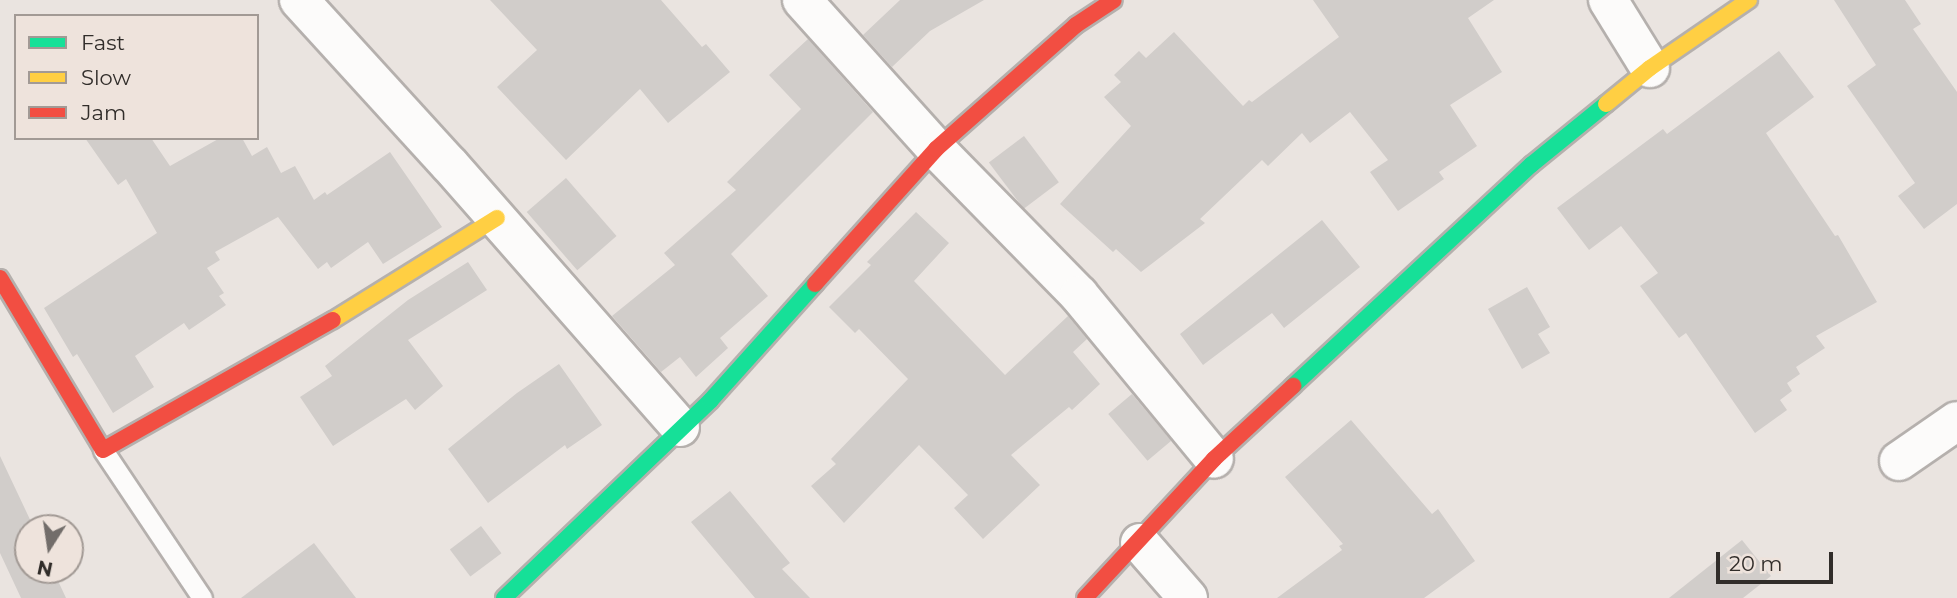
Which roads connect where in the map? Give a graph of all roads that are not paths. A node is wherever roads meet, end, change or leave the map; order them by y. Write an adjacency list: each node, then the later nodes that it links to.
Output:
1 (299, 0): 8 (street)
2 (802, 0): 7 (street)
3 (1114, 0): 7 (street)
4 (1608, 0): 6 (street)
5 (1749, 0): 6 (street)
6 (1650, 68): 13 (street)
7 (936, 149): 11 (street); 13 (street)
8 (496, 218): 11 (street); 12 (street)
9 (0, 278): 12 (street)
10 (1957, 421): 14 (street)
11 (680, 427): 17 (street)
12 (103, 450): 16 (lane)
13 (1214, 458): 15 (street)
14 (1899, 461)
15 (1140, 543): 18 (street); 19 (street)
16 (202, 598)
17 (504, 598)
18 (1085, 598)
19 (1188, 598)

